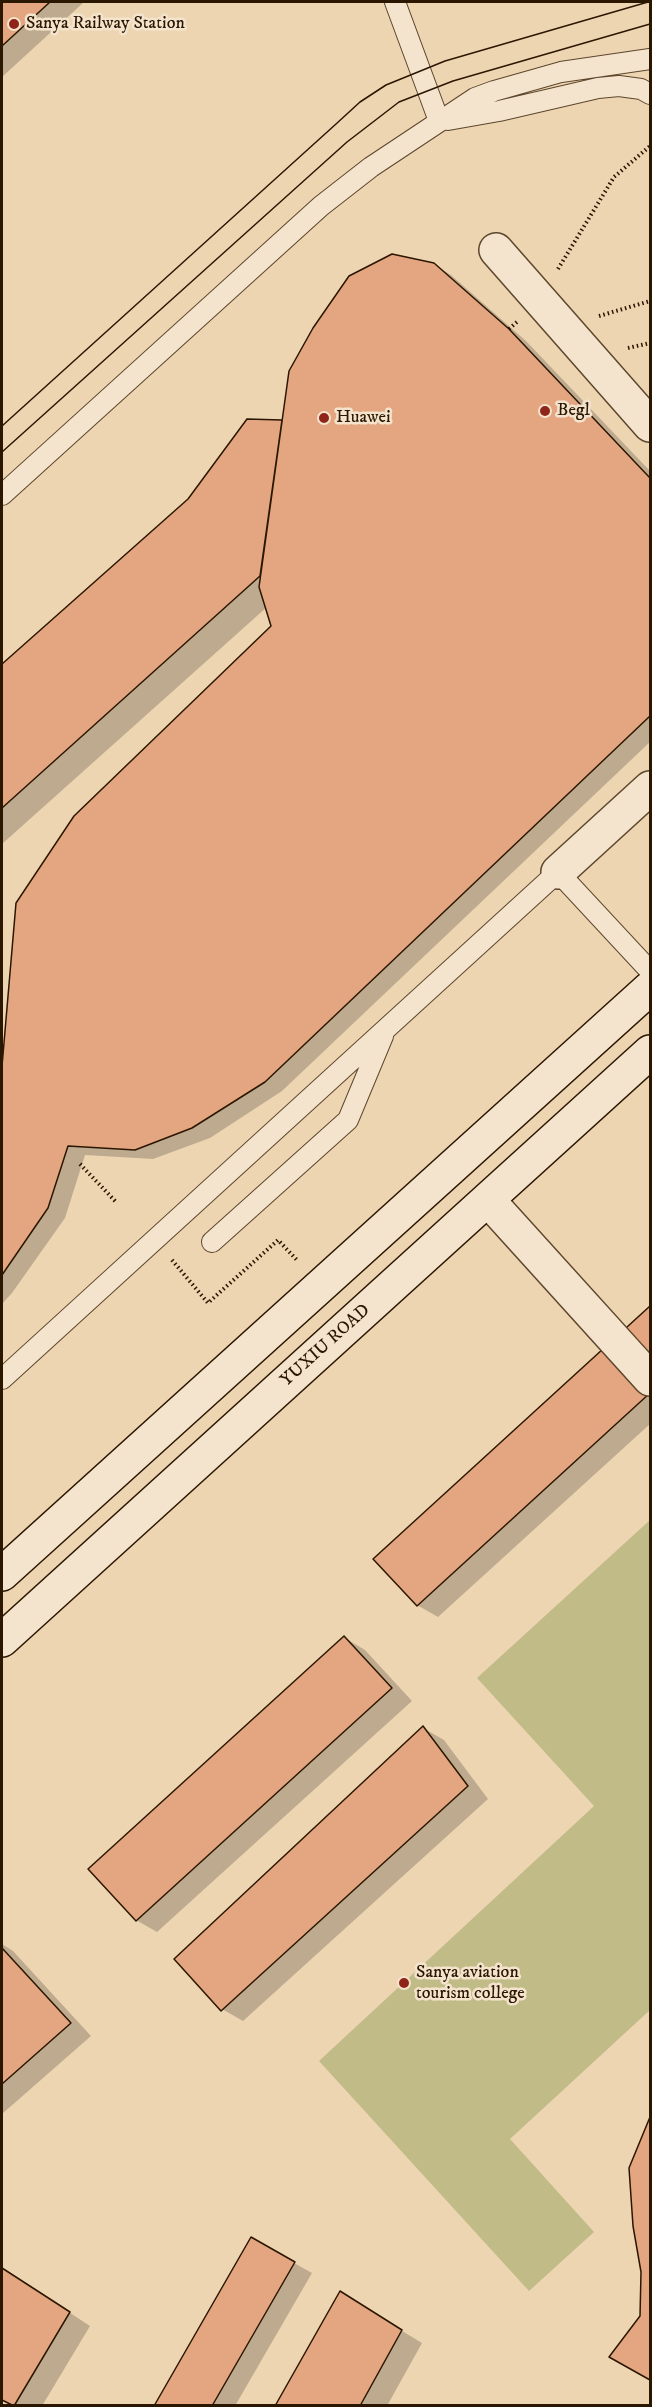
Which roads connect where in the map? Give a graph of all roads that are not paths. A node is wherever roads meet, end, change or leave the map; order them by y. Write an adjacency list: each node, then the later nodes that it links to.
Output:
1 (395, 2): 4 (lane)
2 (651, 59): 4 (lane)
3 (651, 94): 4 (lane)
4 (439, 121): 7 (lane)
5 (496, 250): 6 (main road)
6 (651, 425)
7 (2, 495)
8 (651, 788): 9 (main road)
9 (558, 872): 10 (lane); 12 (lane)
10 (651, 971)
11 (651, 988): 18 (main road)
12 (385, 1029): 15 (lane); 16 (lane)
13 (651, 1052): 14 (main road, YUXIU ROAD)
14 (488, 1200): 17 (main road); 19 (main road, YUXIU ROAD)
15 (212, 1242)
16 (2, 1379)
17 (651, 1379)
18 (2, 1574)
19 (2, 1640)

